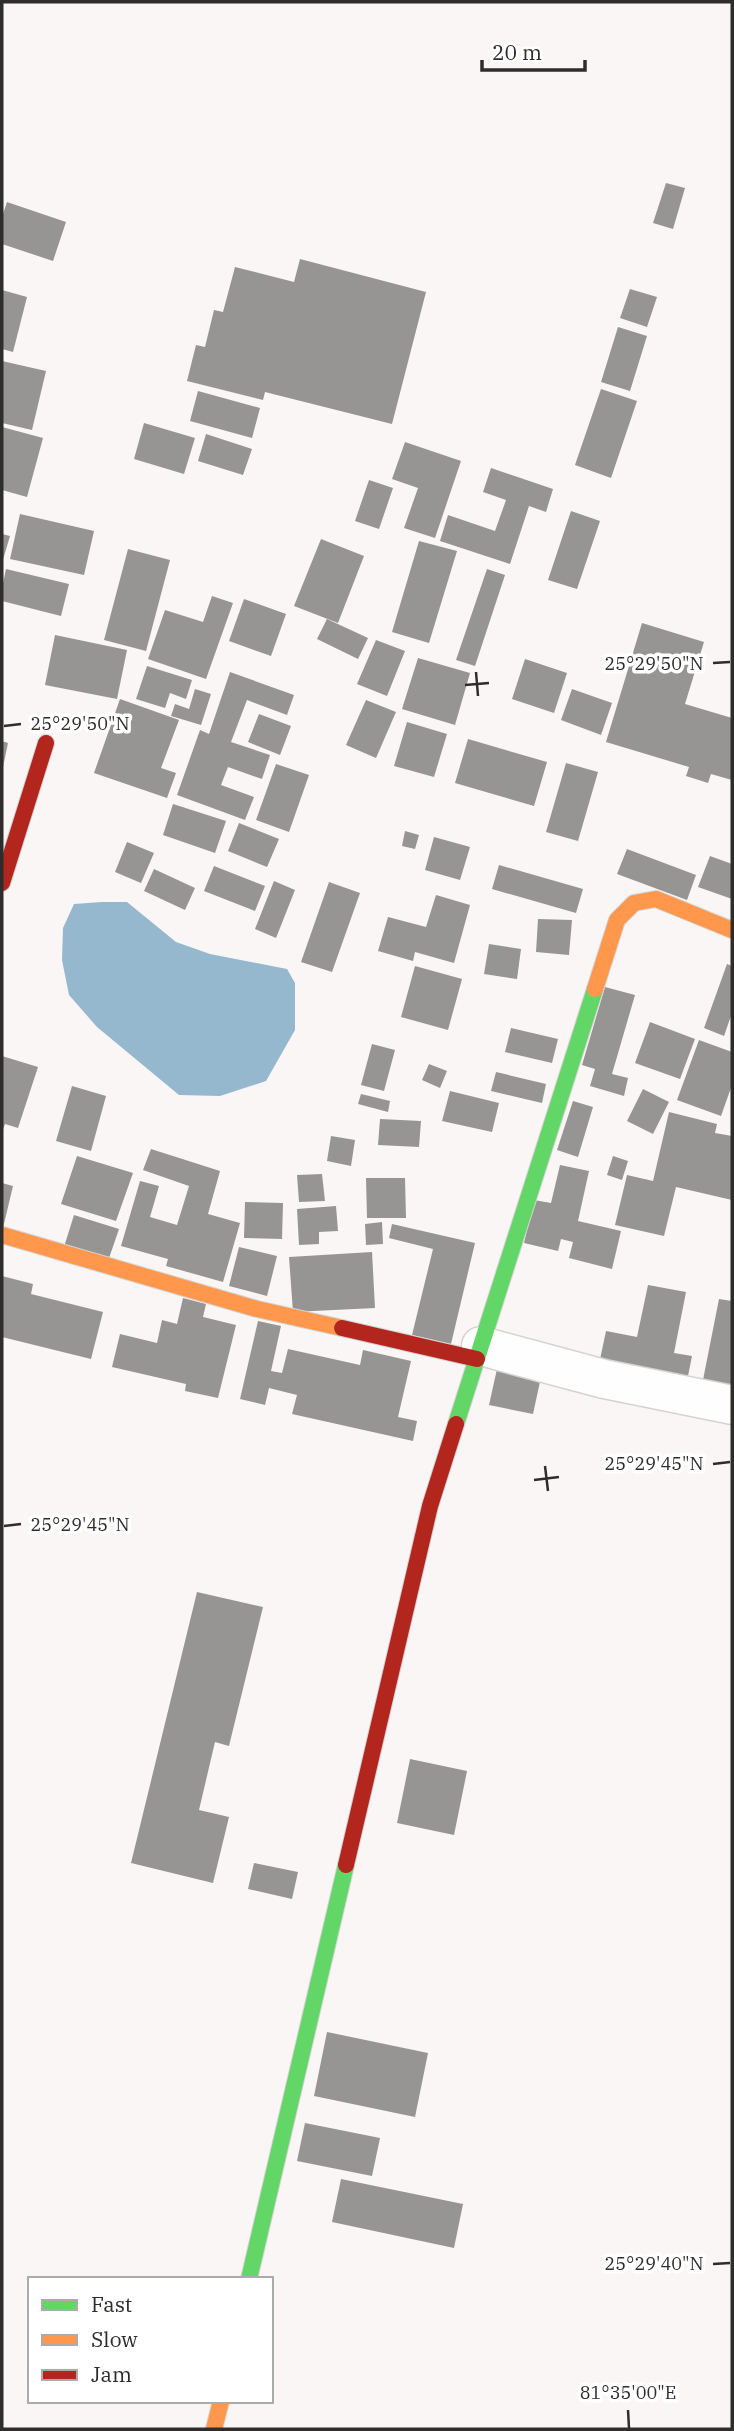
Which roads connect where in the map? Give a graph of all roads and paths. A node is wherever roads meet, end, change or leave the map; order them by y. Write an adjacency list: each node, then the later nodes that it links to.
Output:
1 (46, 743): 2 (street)
2 (2, 883)
3 (732, 930): 5 (street)
4 (2, 1235): 5 (street)
5 (479, 1353): 6 (street); 7 (street)
6 (732, 1405)
7 (249, 2277)
8 (220, 2403): 9 (street)
9 (214, 2429)

